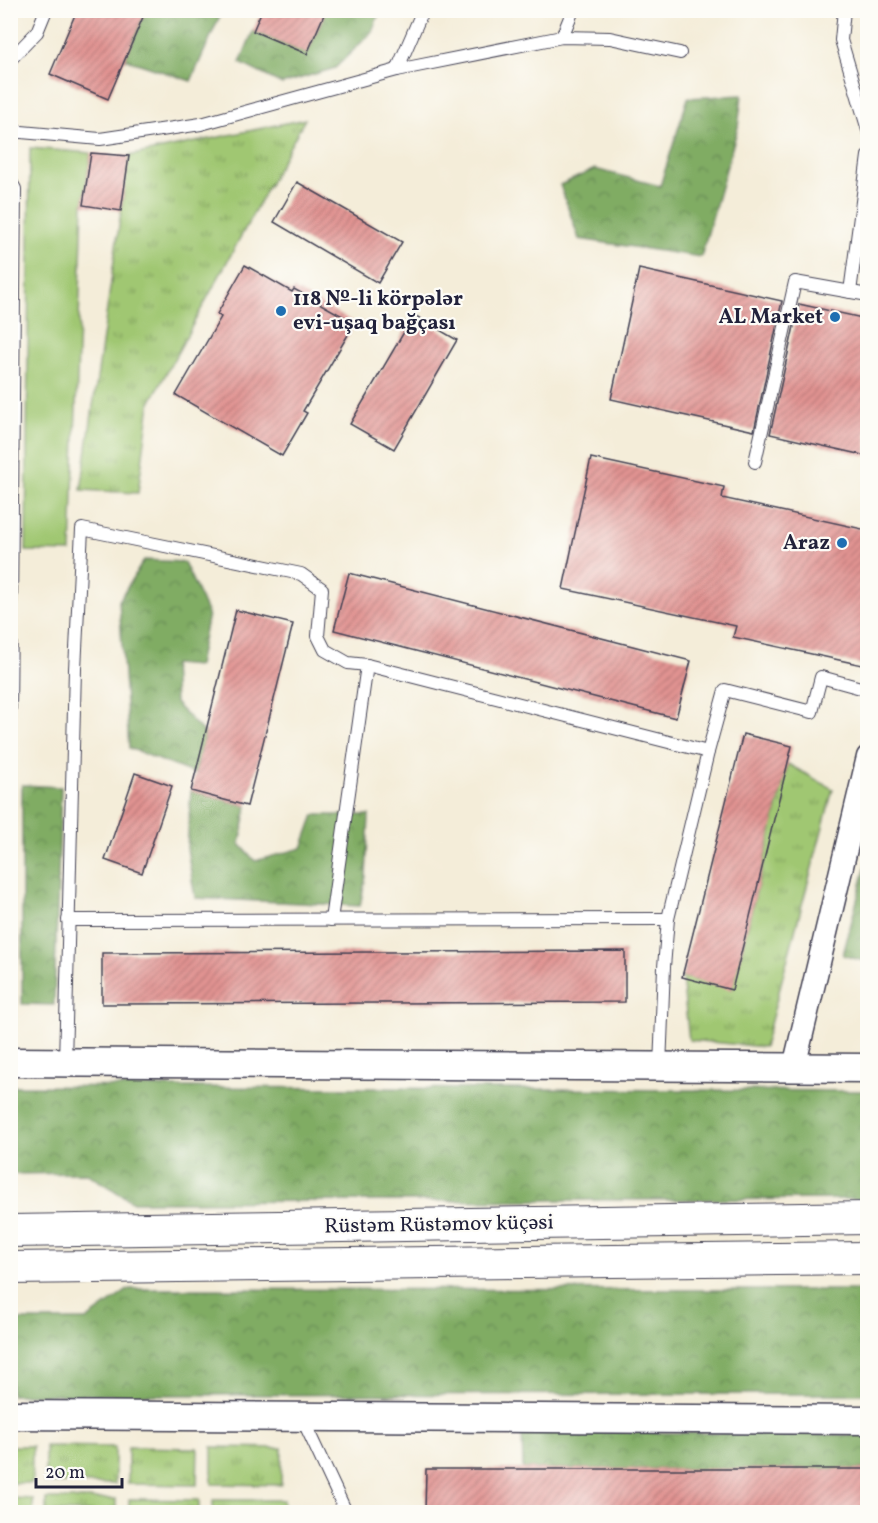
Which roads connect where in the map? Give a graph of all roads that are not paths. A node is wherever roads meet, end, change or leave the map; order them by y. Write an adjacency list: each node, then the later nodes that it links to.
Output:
1 (46, 10): 7 (lane)
2 (423, 10): 8 (lane)
3 (573, 10): 5 (lane)
4 (844, 10): 9 (lane)
5 (562, 37): 6 (lane); 8 (lane)
6 (680, 53)
7 (10, 60)
8 (397, 70): 10 (lane)
9 (867, 130)
10 (10, 131)
11 (867, 156): 13 (lane)
12 (10, 180): 18 (lane)
13 (850, 292): 14 (lane); 15 (lane)
14 (867, 295)
15 (755, 462)
16 (367, 666): 19 (lane); 22 (lane); 23 (lane)
17 (867, 690): 19 (lane)
18 (10, 714)
19 (708, 752): 21 (lane)
20 (867, 757): 26 (street)
21 (668, 919): 23 (lane); 27 (lane)
22 (68, 920): 23 (lane); 25 (lane)
23 (331, 920)
24 (10, 1062): 25 (street)
25 (65, 1062): 27 (street)
26 (794, 1067): 27 (street); 28 (street)
27 (660, 1068)
28 (867, 1068)
29 (867, 1218): 30 (main road, Rüstəm Rüstəmov küçəsi)
30 (10, 1231)
31 (867, 1258): 32 (main road, Rüstəm Rüstəmov küçəsi)
32 (10, 1268)
33 (10, 1415): 34 (street)
34 (302, 1418): 35 (street); 36 (lane)
35 (867, 1420)
36 (346, 1512)

